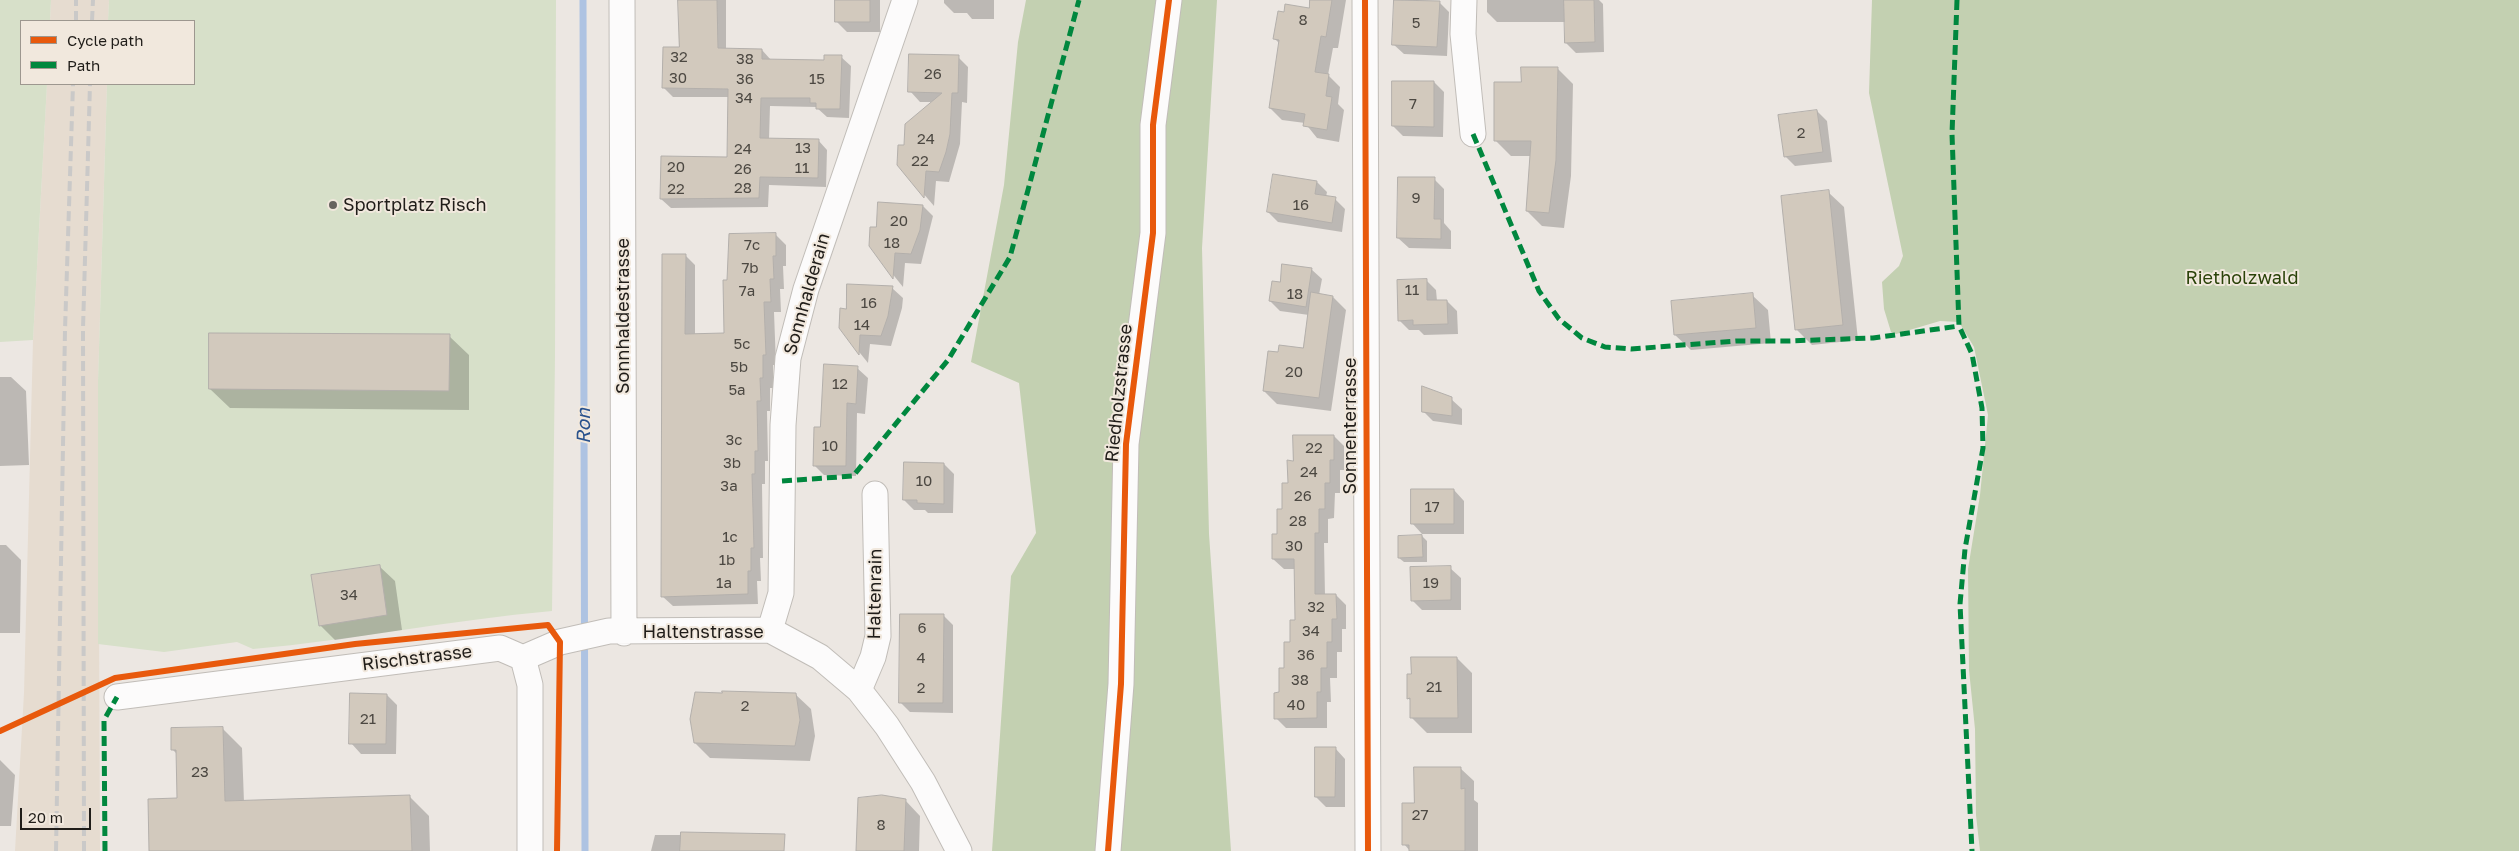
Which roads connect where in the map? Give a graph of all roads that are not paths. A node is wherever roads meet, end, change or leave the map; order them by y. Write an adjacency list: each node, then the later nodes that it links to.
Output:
1 (622, 0): 9 (street, Sonnhaldestrasse)
2 (905, 0): 8 (street, Sonnhalderain)
3 (1170, 0): 15 (street, Riedholzstrasse)
4 (1365, 0): 16 (street, Sonnenterrasse)
5 (1464, 0): 6 (street)
6 (1473, 134)
7 (875, 494): 11 (street, Haltenrain)
8 (770, 630): 9 (street, Haltenstrasse); 11 (street, Haltenstrasse)
9 (616, 632): 10 (street, Haltenstrasse)
10 (523, 658): 12 (street, Rischstrasse); 13 (street)
11 (859, 690): 14 (street, Haltenstrasse)
12 (116, 697)
13 (530, 851)
14 (959, 851)
15 (1108, 851)
16 (1368, 851)

